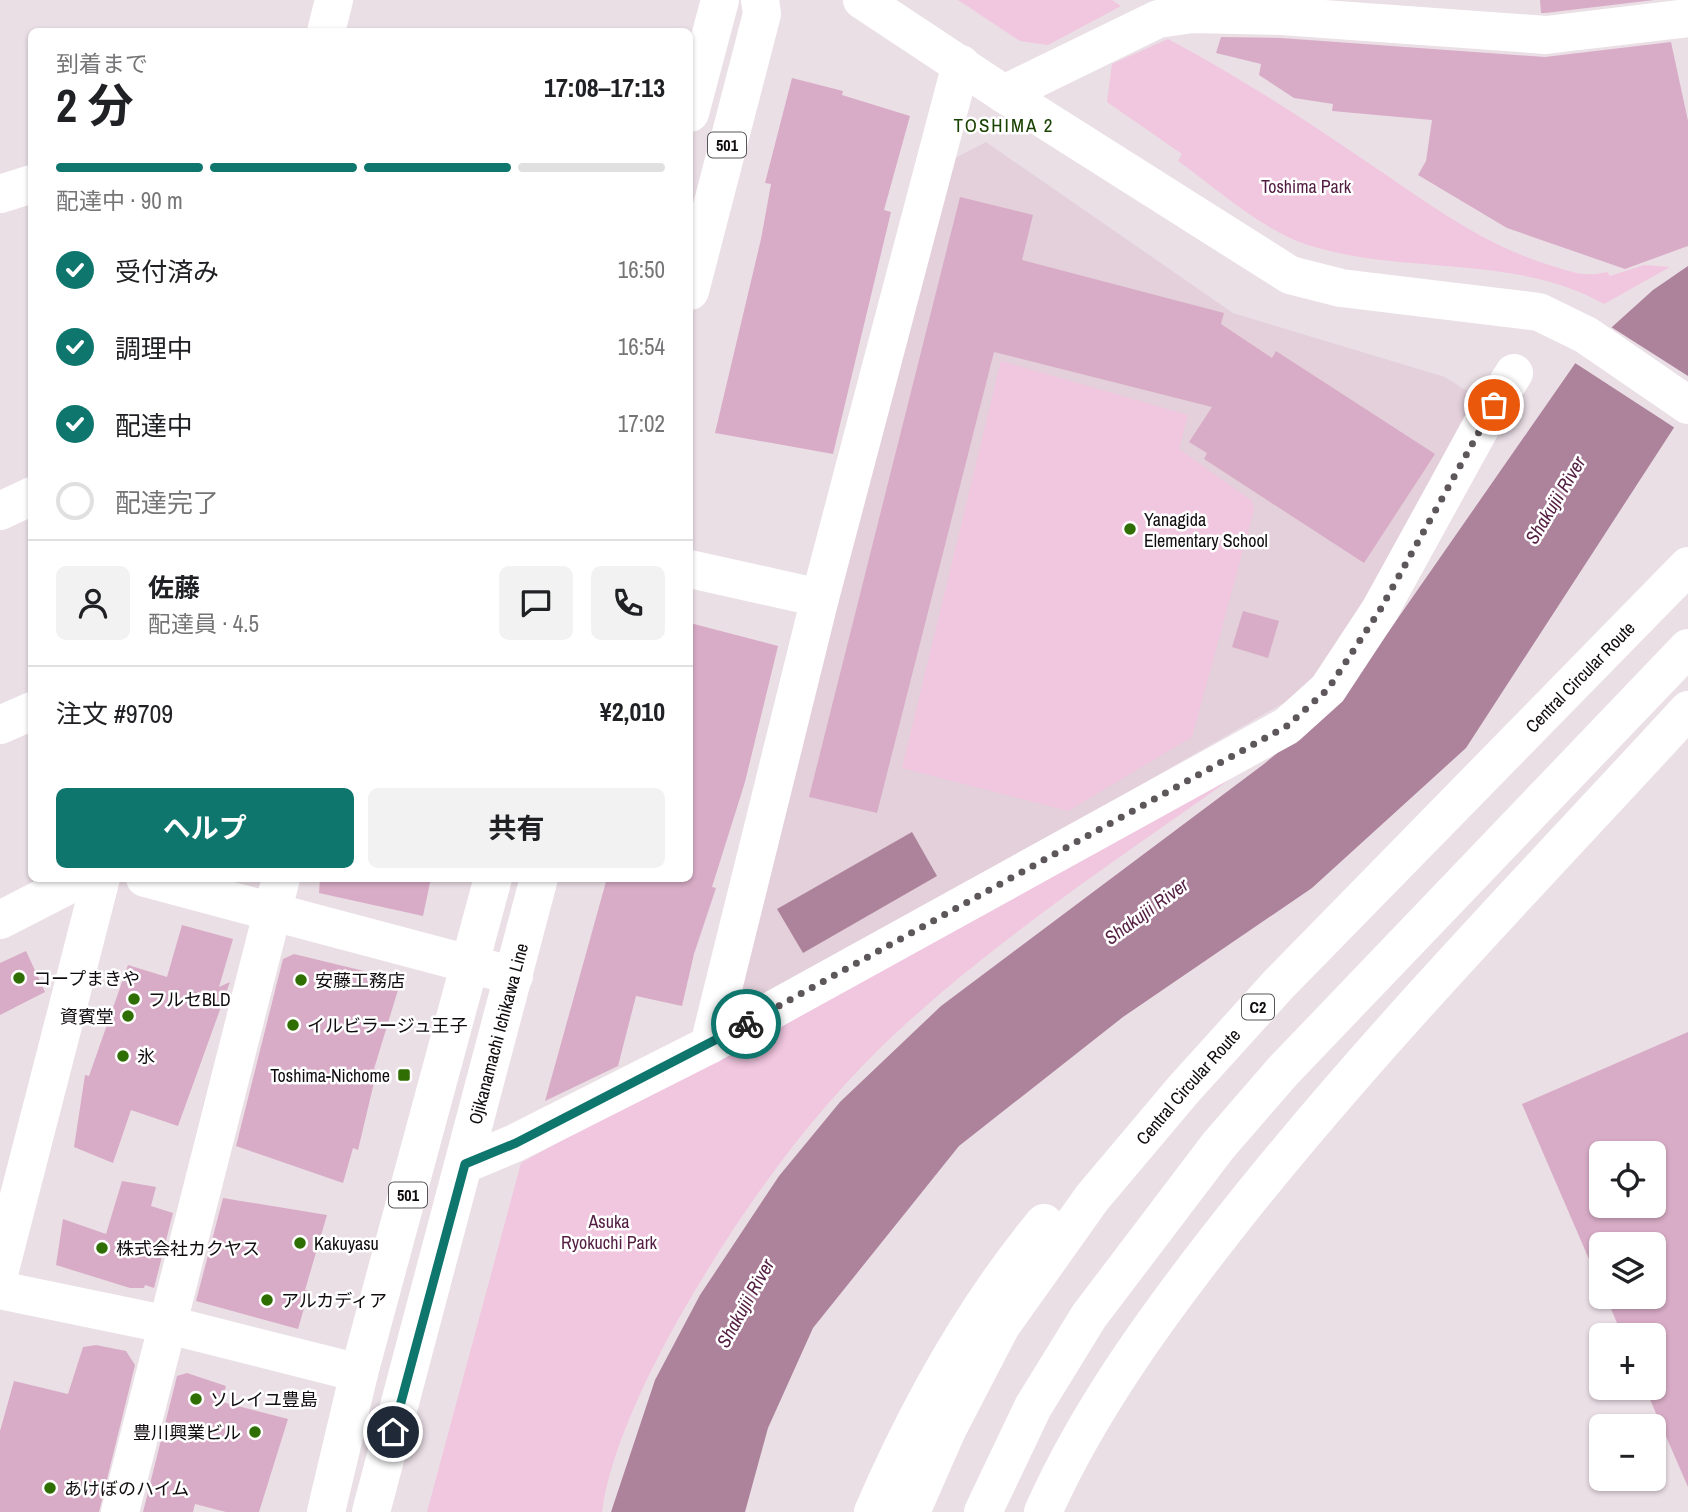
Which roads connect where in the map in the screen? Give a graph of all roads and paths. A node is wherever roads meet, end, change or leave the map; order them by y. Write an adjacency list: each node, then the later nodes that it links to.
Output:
1 (334, 0): 6 (main road)
2 (720, 0): 9 (main road)
3 (761, 0): 12 (main road, 501)
4 (862, 0): 7 (main road)
5 (1688, 18): 8 (main road)
6 (327, 28)
7 (961, 64): 8 (main road); 19 (main road)
8 (1004, 94): 14 (main road)
9 (693, 102)
10 (28, 185): 11 (main road)
11 (0, 194)
12 (693, 279)
13 (1514, 373): 34 (main road)
14 (1688, 405)
15 (28, 498): 16 (main road)
16 (0, 511)
17 (1688, 566): 33 (main road, Central Circular Route / C2)
18 (693, 570): 19 (main road)
19 (820, 598): 34 (main road)
20 (1688, 648): 45 (main road)
21 (1688, 710): 46 (main road)
22 (28, 712): 23 (main road)
23 (0, 725)
24 (74, 882): 30 (main road)
25 (100, 882): 36 (main road)
26 (176, 882): 29 (main road)
27 (492, 882): 31 (main road, 501)
28 (538, 882): 32 (main road, Ojikanamachi Ichikawa Line / 501)
29 (277, 895): 31 (main road); 38 (main road)
30 (0, 920)
31 (471, 964): 32 (main road); 39 (main road, 501)
32 (514, 976): 35 (main road, Ojikanamachi Ichikawa Line / 501)
33 (1278, 985): 43 (main road, C2); 44 (main road, Central Circular Route / C2)
34 (709, 1045): 35 (main road)
35 (465, 1164): 42 (main road, Ojikanamachi Ichikawa Line / 501)
36 (0, 1270)
37 (0, 1290): 38 (main road)
38 (169, 1325): 39 (main road); 40 (main road)
39 (359, 1373): 41 (main road, 501)
40 (120, 1512)
41 (326, 1512)
42 (371, 1512)
43 (873, 1512)
44 (911, 1512)
45 (983, 1512)
46 (1043, 1512)

